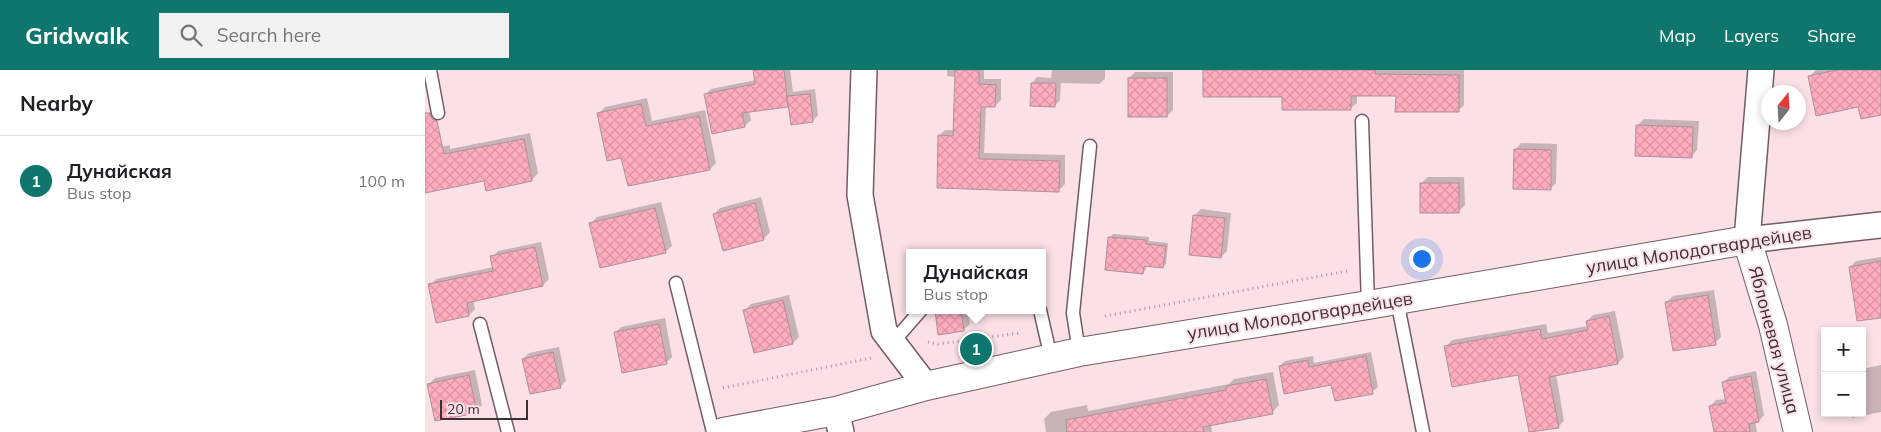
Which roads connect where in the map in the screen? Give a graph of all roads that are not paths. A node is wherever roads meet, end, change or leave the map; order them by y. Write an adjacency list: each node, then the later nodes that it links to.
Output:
1 (430, 70): 4 (lane)
2 (864, 70): 15 (street)
3 (1761, 70): 8 (street, Яблоневая улица)
4 (437, 113)
5 (1362, 121): 11 (lane)
6 (1090, 146): 16 (lane)
7 (1881, 225): 8 (street, улица Молодогвардейцев)
8 (1747, 240): 10 (street, улица Молодогвардейцев); 24 (street, Яблоневая улица)
9 (676, 283): 21 (lane)
10 (1397, 300): 11 (street, улица Молодогвардейцев); 23 (lane)
11 (1368, 305): 16 (street, улица Молодогвардейцев)
12 (918, 314): 15 (lane)
13 (1041, 314): 17 (lane)
14 (480, 324): 20 (lane)
15 (893, 342): 18 (street)
16 (1079, 352): 17 (street, улица Молодогвардейцев)
17 (1051, 358): 18 (street, улица Молодогвардейцев)
18 (926, 386): 19 (street, улица Молодогвардейцев)
19 (839, 421): 22 (street, улица Молодогвардейцев)
20 (508, 432)
21 (713, 432)
22 (723, 432)
23 (1423, 432)
24 (1798, 432)

